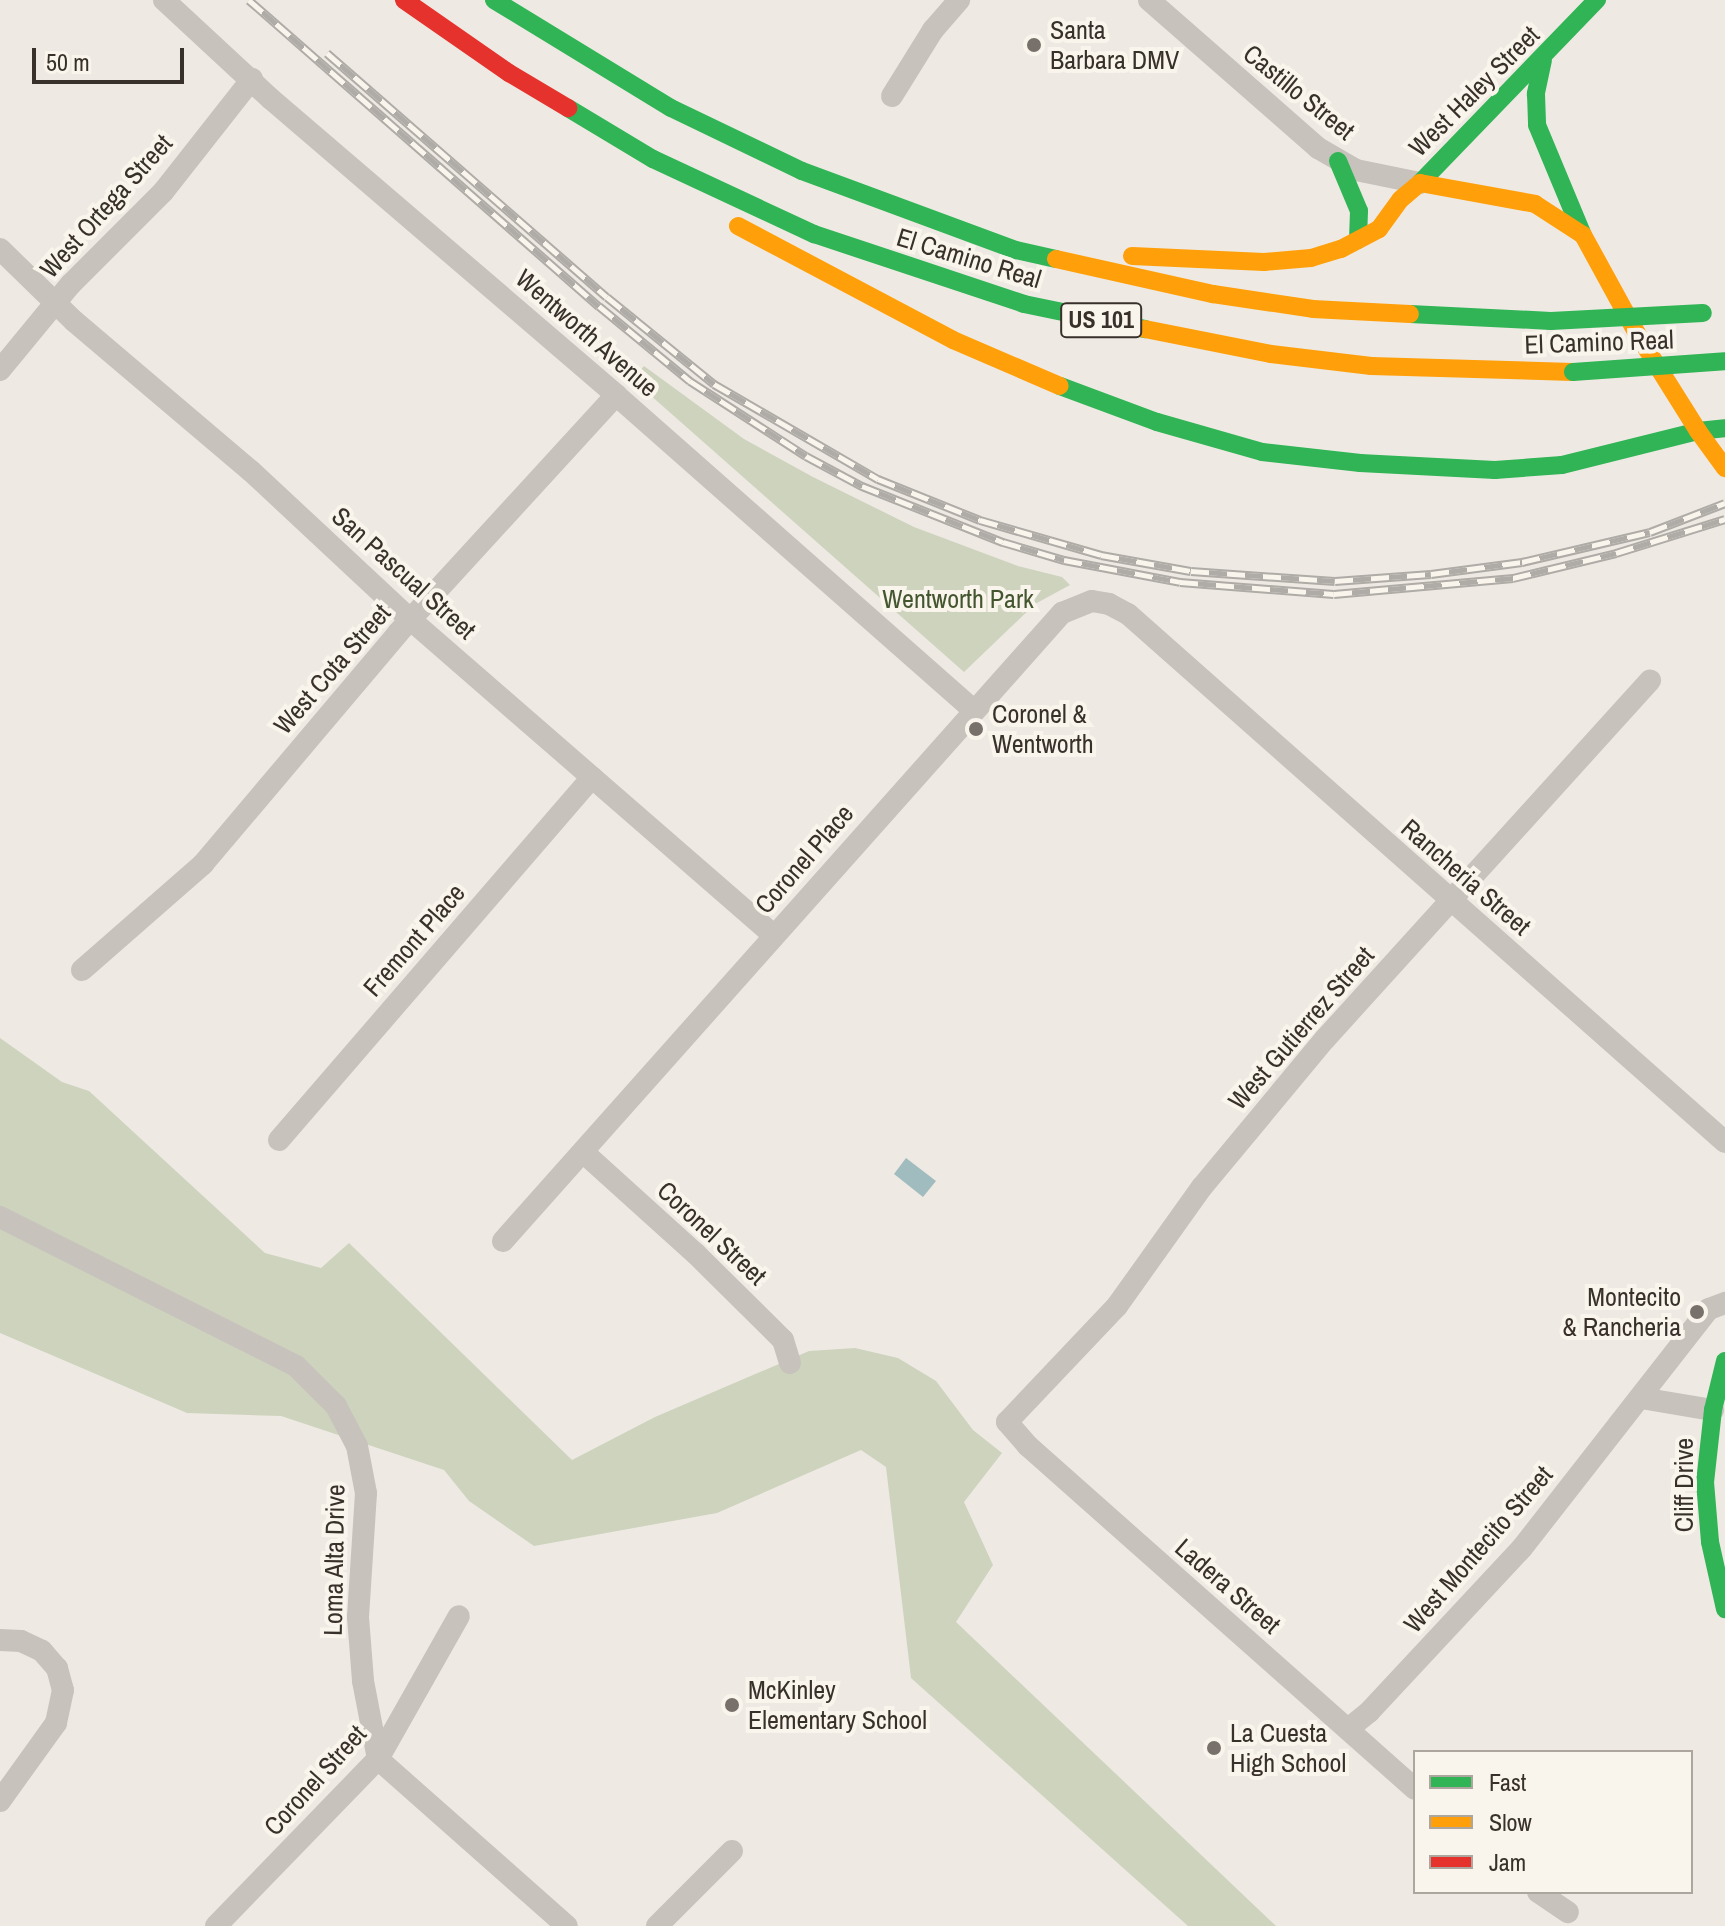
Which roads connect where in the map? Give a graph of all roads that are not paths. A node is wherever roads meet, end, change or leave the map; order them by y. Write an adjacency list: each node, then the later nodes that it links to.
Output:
1 (164, 0): 8 (street, Wentworth Avenue)
2 (404, 0): 10 (main road, El Camino Real / US 101)
3 (494, 0): 16 (main road, El Camino Real / US 101)
4 (959, 0): 9 (street)
5 (1149, 0): 11 (street, Castillo Street)
6 (1597, 0): 7 (main road, West Haley Street)
7 (1543, 60): 12 (main road, West Haley Street); 13 (main road)
8 (252, 79): 17 (street, West Ortega Street); 21 (street, Wentworth Avenue)
9 (892, 96)
10 (653, 159): 19 (main road, El Camino Real / US 101, bridge); 23 (main road)
11 (1338, 161): 12 (street, Castillo Street); 14 (main road)
12 (1420, 183): 13 (main road, Castillo Street); 14 (main road, West Haley Street)
13 (1583, 235): 23 (main road, Castillo Street)
14 (1358, 240): 16 (main road, West Haley Street)
15 (0, 249): 17 (street, San Pascual Street)
16 (1016, 250): 18 (main road, El Camino Real / US 101, bridge)
17 (57, 302): 20 (street, West Ortega Street); 25 (street, San Pascual Street)
18 (1725, 310)
19 (1725, 361)
20 (0, 370)
21 (616, 395): 25 (street, West Cota Street); 28 (street, Wentworth Avenue)
22 (1725, 428): 23 (main road)
23 (1698, 431): 24 (main road, Castillo Street)
24 (1725, 468)
25 (411, 620): 29 (street, San Pascual Street); 32 (street, West Cota Street)
26 (1171, 652): 28 (street, Coronel Place); 30 (street, Rancheria Street)
27 (1650, 681): 30 (street, West Gutierrez Street)
28 (973, 710): 31 (street, Coronel Place)
29 (592, 777): 31 (street, San Pascual Street); 33 (street, Fremont Place)
30 (1450, 901): 34 (street, Rancheria Street); 43 (street, West Gutierrez Street)
31 (774, 936): 35 (street, Coronel Place)
32 (82, 970)
33 (279, 1140)
34 (1725, 1142)
35 (583, 1152): 37 (street, Coronel Place); 40 (street, Coronel Street)
36 (0, 1217): 48 (street, Loma Alta Drive)
37 (503, 1241)
38 (1725, 1303): 41 (street, West Montecito Street)
39 (1725, 1361): 42 (main road, Cliff Drive)
40 (790, 1363)
41 (1641, 1398): 42 (street); 47 (street, West Montecito Street)
42 (1713, 1410): 44 (main road, Cliff Drive)
43 (1007, 1422): 47 (street, Ladera Street)
44 (1725, 1609)
45 (459, 1616): 48 (street, Coronel Street)
46 (0, 1640): 50 (street)
47 (1348, 1729): 49 (street, Ladera Street)
48 (378, 1759): 54 (street, Coronel Street); 55 (street)
49 (1413, 1787)
50 (0, 1801)
51 (732, 1851): 56 (street)
52 (1541, 1894): 53 (street)
53 (1568, 1912)
54 (216, 1926)
55 (567, 1926)
56 (657, 1926)

